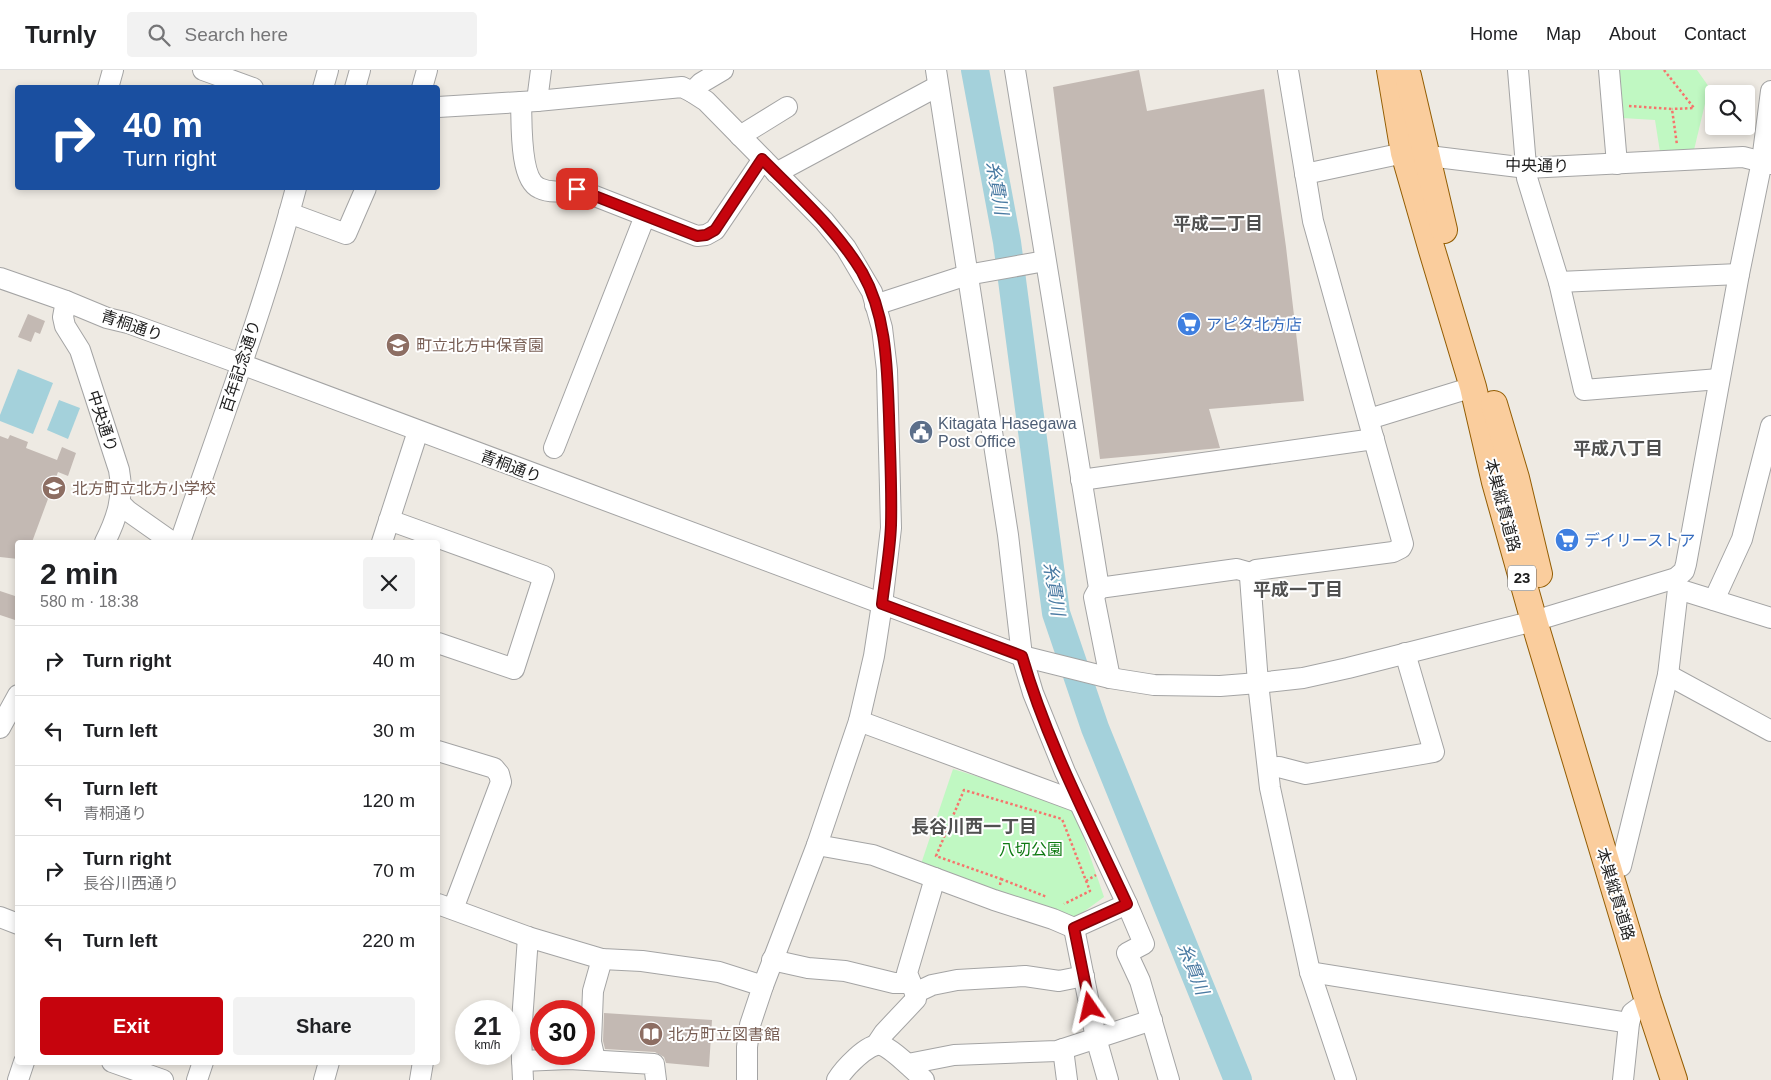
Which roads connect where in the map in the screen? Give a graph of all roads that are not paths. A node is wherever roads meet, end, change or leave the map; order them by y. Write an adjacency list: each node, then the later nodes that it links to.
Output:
1 (114, 70): 15 (street)
2 (203, 70): 16 (street)
3 (328, 70): 17 (street)
4 (360, 70): 18 (street)
5 (427, 70): 19 (street)
6 (542, 70): 22 (street)
7 (723, 70): 20 (street)
8 (1015, 70): 36 (street)
9 (1288, 70): 31 (street)
10 (1390, 70): 26 (main road, 本巣縦貫道路 / 23)
11 (1406, 70): 26 (main road, 本巣縦貫道路 / 23)
12 (1518, 70): 30 (street)
13 (1610, 70): 28 (street)
14 (937, 78): 29 (street); 38 (street)
15 (109, 85)
16 (245, 85)
17 (324, 85)
18 (356, 85)
19 (423, 85)
20 (692, 92): 22 (street); 25 (street)
21 (1771, 92): 27 (street)
22 (529, 102): 23 (street); 35 (street)
23 (440, 107)
24 (787, 107): 25 (street)
25 (740, 136): 29 (street)
26 (1415, 154): 30 (street, 中央通り); 31 (street, 中央通り); 47 (main road, 本巣縦貫道路 / 23); 66 (main road, 本巣縦貫道路 / 23)
27 (1766, 162): 28 (street, 中央通り); 39 (street)
28 (1617, 164): 30 (street, 中央通り)
29 (769, 166): 35 (street); 43 (street)
30 (1527, 168): 41 (street)
31 (1304, 174): 48 (street)
32 (295, 190): 34 (street, 百年記念通り)
33 (365, 190): 34 (street)
34 (289, 213): 45 (street, 百年記念通り)
35 (645, 216): 52 (street)
36 (1041, 262): 38 (street); 53 (street)
37 (0, 265): 44 (street)
38 (971, 274): 43 (street); 69 (street)
39 (1739, 274): 41 (street); 46 (street)
40 (0, 278): 42 (street, 青桐通り)
41 (1559, 282): 46 (street)
42 (66, 301): 44 (street, 青桐通り); 54 (street, 中央通り)
43 (875, 305): 64 (street)
44 (128, 323): 45 (street, 青桐通り)
45 (242, 364): 50 (street, 青桐通り); 58 (street, 百年記念通り)
46 (1719, 379): 61 (street)
47 (1473, 387): 48 (street); 66 (main road, 本巣縦貫道路 / 23)
48 (1369, 419): 51 (street)
49 (1771, 426): 63 (street)
50 (418, 431): 55 (street); 64 (street, 青桐通り)
51 (1374, 439): 53 (street); 60 (street)
52 (554, 448)
53 (1081, 480): 62 (street)
54 (120, 503): 56 (street, 中央通り); 57 (street)
55 (389, 520): 59 (street); 67 (street)
56 (106, 540)
57 (169, 540)
58 (181, 540)
59 (383, 540)
60 (1251, 573): 62 (street); 72 (street)
61 (1677, 584): 63 (street); 66 (street, 青桐通り); 70 (street)
62 (1099, 588): 71 (street)
63 (1714, 600): 65 (street)
64 (882, 604): 69 (street, 青桐通り); 74 (street)
65 (1771, 618)
66 (1542, 619): 68 (street, 青桐通り); 81 (main road, 本巣縦貫道路 / 23)
67 (440, 645)
68 (1406, 653): 72 (street, 青桐通り); 78 (street)
69 (1022, 656): 71 (street, 青桐通り); 79 (street)
70 (1668, 675): 76 (street); 81 (street)
71 (1110, 678): 72 (street, 青桐通り)
72 (1258, 683): 78 (street)
73 (11, 704): 75 (street)
74 (859, 721): 79 (street); 80 (street)
75 (0, 728)
76 (1771, 732)
77 (440, 752): 84 (street)
78 (1268, 768): 91 (street)
79 (1078, 802): 83 (street)
80 (817, 845): 82 (street); 90 (street)
81 (1615, 867): 96 (main road, 本巣縦貫道路 / 23); 126 (main road, 本巣縦貫道路 / 23)
82 (935, 878): 87 (street); 94 (street)
83 (1127, 904): 87 (street); 97 (street)
84 (445, 907): 88 (street)
85 (0, 917): 86 (street)
86 (15, 923)
87 (1074, 928): 92 (street)
88 (528, 937): 89 (street); 110 (street)
89 (602, 959): 93 (street); 95 (street)
90 (772, 960): 93 (street); 94 (street)
91 (1310, 972): 98 (street); 123 (street)
92 (1084, 976): 94 (street); 99 (street)
93 (763, 986): 117 (street)
94 (913, 988): 100 (street)
95 (593, 1000)
96 (1648, 1001): 98 (street); 125 (main road, 本巣縦貫道路 / 23)
97 (1152, 1020): 99 (street); 122 (street)
98 (1629, 1023): 124 (street)
99 (1096, 1038): 101 (street); 121 (street)
100 (876, 1046): 103 (street); 118 (street)
101 (1063, 1049): 103 (street); 120 (street)
102 (595, 1060): 116 (street)
103 (908, 1064): 119 (street)
104 (23, 1065): 111 (street)
105 (122, 1065): 112 (street)
106 (202, 1065): 113 (street)
107 (327, 1065): 114 (street)
108 (423, 1065): 115 (street)
109 (543, 1065): 110 (street)
110 (522, 1070)
111 (18, 1080)
112 (163, 1080)
113 (196, 1080)
114 (324, 1080)
115 (420, 1080)
116 (656, 1080)
117 (747, 1080)
118 (837, 1080)
119 (924, 1080)
120 (1067, 1080)
121 (1108, 1080)
122 (1169, 1080)
123 (1346, 1080)
124 (1623, 1080)
125 (1674, 1080)
126 (1691, 1080)

